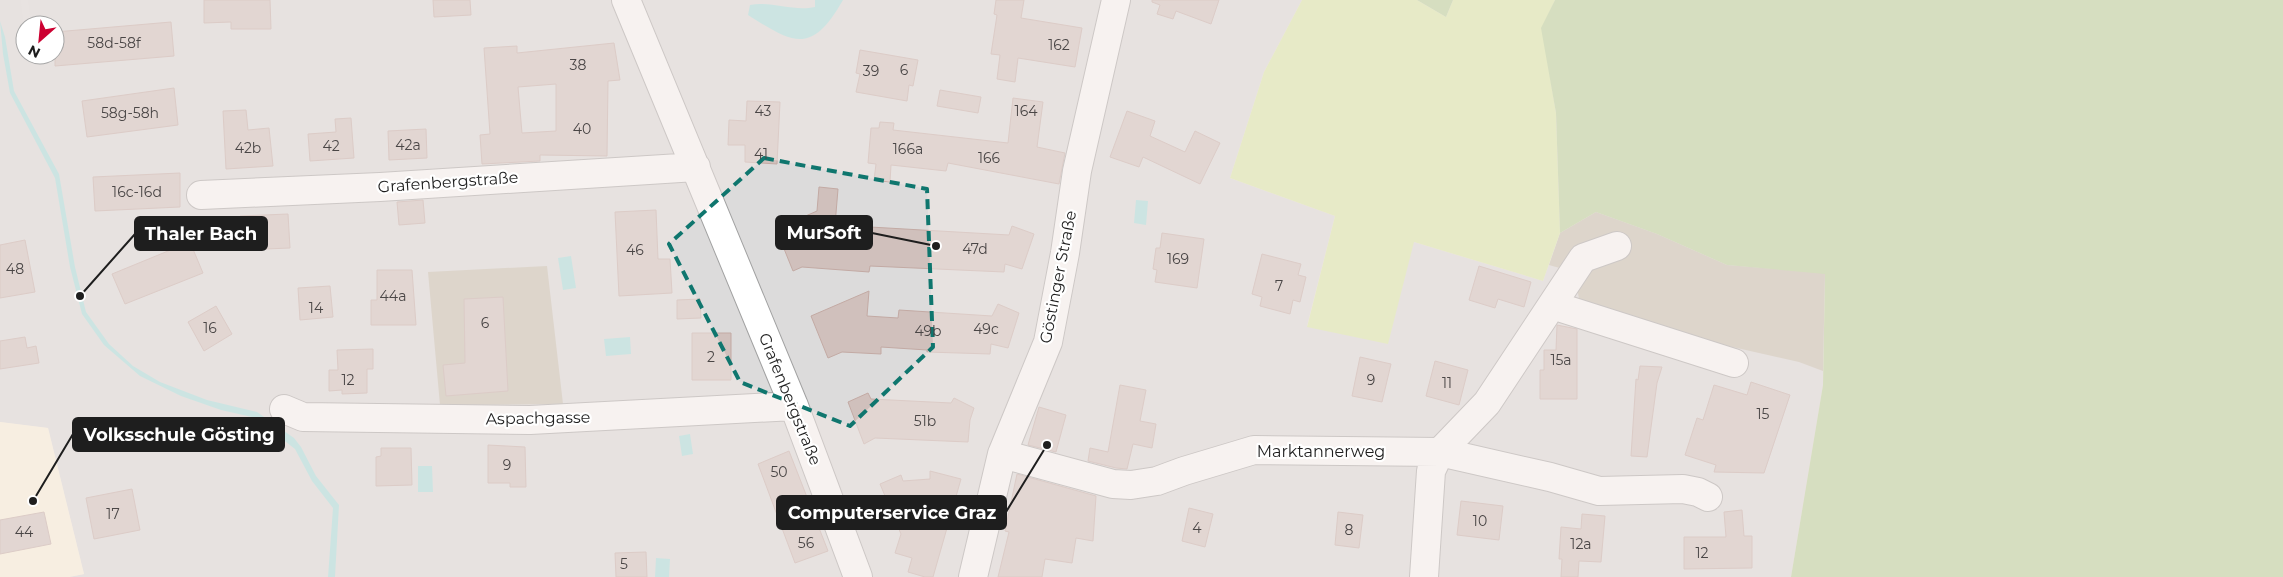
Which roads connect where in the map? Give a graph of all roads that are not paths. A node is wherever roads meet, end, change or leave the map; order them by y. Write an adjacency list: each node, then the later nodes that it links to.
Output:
1 (626, 0): 3 (street, Grafenbergstraße)
2 (1116, 0): 11 (street, Göstinger Straße)
3 (696, 166): 4 (street, Grafenbergstraße); 8 (street, Grafenbergstraße)
4 (201, 195)
5 (1617, 246): 6 (street)
6 (1552, 305): 7 (street); 10 (street)
7 (1734, 363)
8 (794, 406): 9 (street, Aspachgasse); 13 (street, Grafenbergstraße)
9 (284, 409)
10 (1440, 452): 11 (street, Marktannerweg); 12 (street, Marktannerweg); 15 (street)
11 (1002, 454): 14 (street, Göstinger Straße)
12 (1708, 498)
13 (858, 577)
14 (973, 577)
15 (1424, 577)

